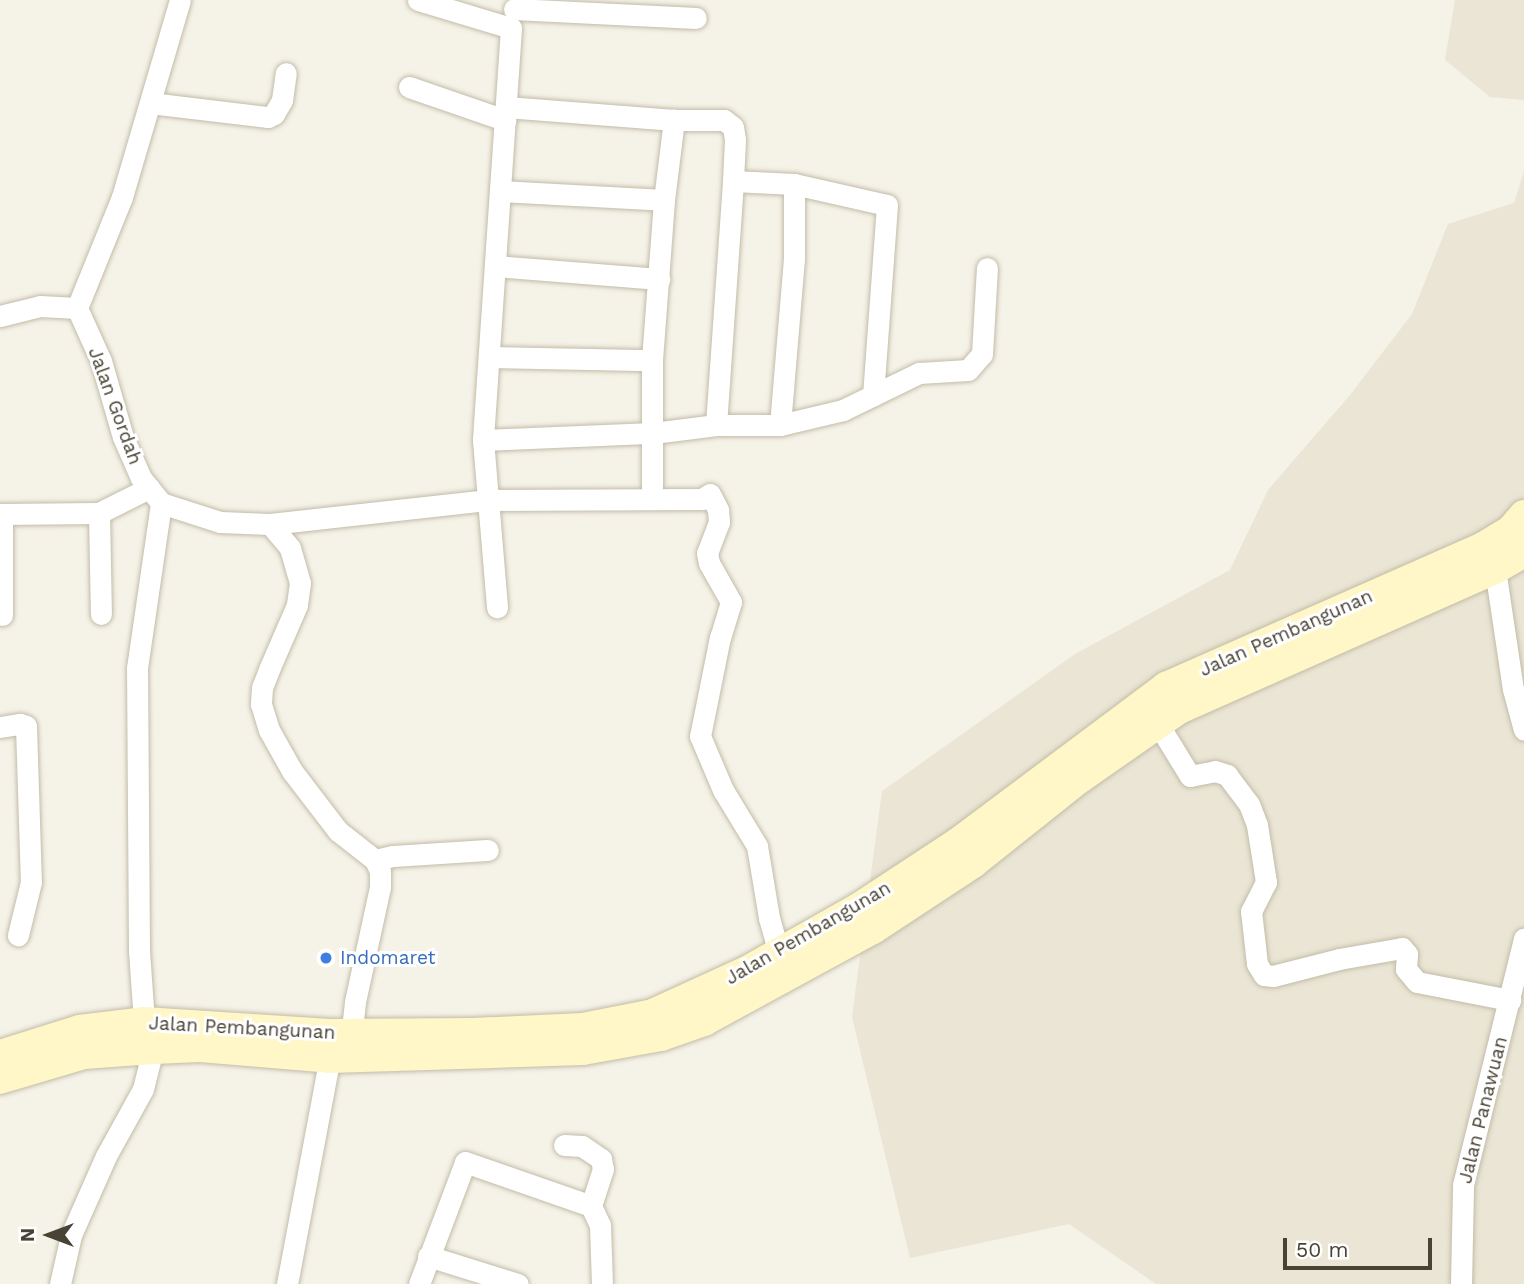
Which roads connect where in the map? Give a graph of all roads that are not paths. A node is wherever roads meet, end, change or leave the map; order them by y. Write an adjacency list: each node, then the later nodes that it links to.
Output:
1 (180, 0): 7 (street)
2 (418, 0): 3 (street)
3 (513, 12): 4 (street); 8 (street)
4 (696, 18)
5 (286, 72): 7 (street)
6 (410, 87): 8 (street)
7 (150, 103): 17 (street)
8 (506, 114): 9 (street); 12 (street)
9 (674, 120): 10 (street); 13 (street)
10 (733, 181): 11 (street); 22 (street)
11 (794, 184): 21 (street); 23 (street)
12 (500, 191): 13 (street); 14 (street)
13 (664, 200): 16 (street)
14 (495, 266): 16 (street); 19 (street)
15 (987, 268): 21 (street)
16 (659, 279): 20 (street)
17 (78, 308): 18 (street); 26 (street, Jalan Gordah)
18 (0, 316)
19 (489, 356): 20 (street); 25 (street)
20 (652, 359): 24 (street)
21 (873, 395): 23 (street)
22 (716, 425): 23 (street); 24 (street)
23 (780, 425)
24 (653, 433): 25 (street); 27 (street)
25 (483, 440): 28 (street)
26 (155, 495): 29 (street); 32 (street); 49 (street)
27 (652, 498): 28 (street); 46 (street)
28 (489, 500): 32 (street); 35 (street)
29 (99, 513): 30 (street); 36 (street)
30 (1, 514): 37 (street)
31 (1524, 516): 34 (main road, Jalan Pembangunan)
32 (270, 524): 43 (street)
33 (1524, 551): 34 (main road, Jalan Pembangunan)
34 (1489, 558): 38 (main road, Jalan Pembangunan); 40 (street); 41 (main road, Jalan Pembangunan)
35 (497, 607)
36 (101, 614)
37 (2, 615)
38 (1158, 724): 41 (main road, Jalan Pembangunan); 48 (street)
39 (0, 727): 44 (street)
40 (1524, 730)
41 (992, 832): 46 (main road, Jalan Pembangunan); 47 (main road, Jalan Pembangunan)
42 (488, 850): 43 (street)
43 (375, 860): 50 (street)
44 (18, 935)
45 (1524, 938): 48 (street, Jalan Panawuan)
46 (786, 949): 47 (main road, Jalan Pembangunan)
47 (748, 985): 50 (main road, Jalan Pembangunan)
48 (1510, 1000): 61 (street, Jalan Panawuan)
49 (148, 1035): 50 (main road, Jalan Pembangunan); 51 (main road, Jalan Pembangunan); 52 (main road, Jalan Pembangunan); 56 (street)
50 (341, 1045): 57 (street)
51 (0, 1055)
52 (0, 1079)
53 (564, 1145): 54 (street)
54 (591, 1206): 55 (street); 60 (street)
55 (428, 1255): 58 (street); 59 (street)
56 (60, 1284)
57 (287, 1284)
58 (419, 1284)
59 (518, 1284)
60 (602, 1284)
61 (1461, 1284)

